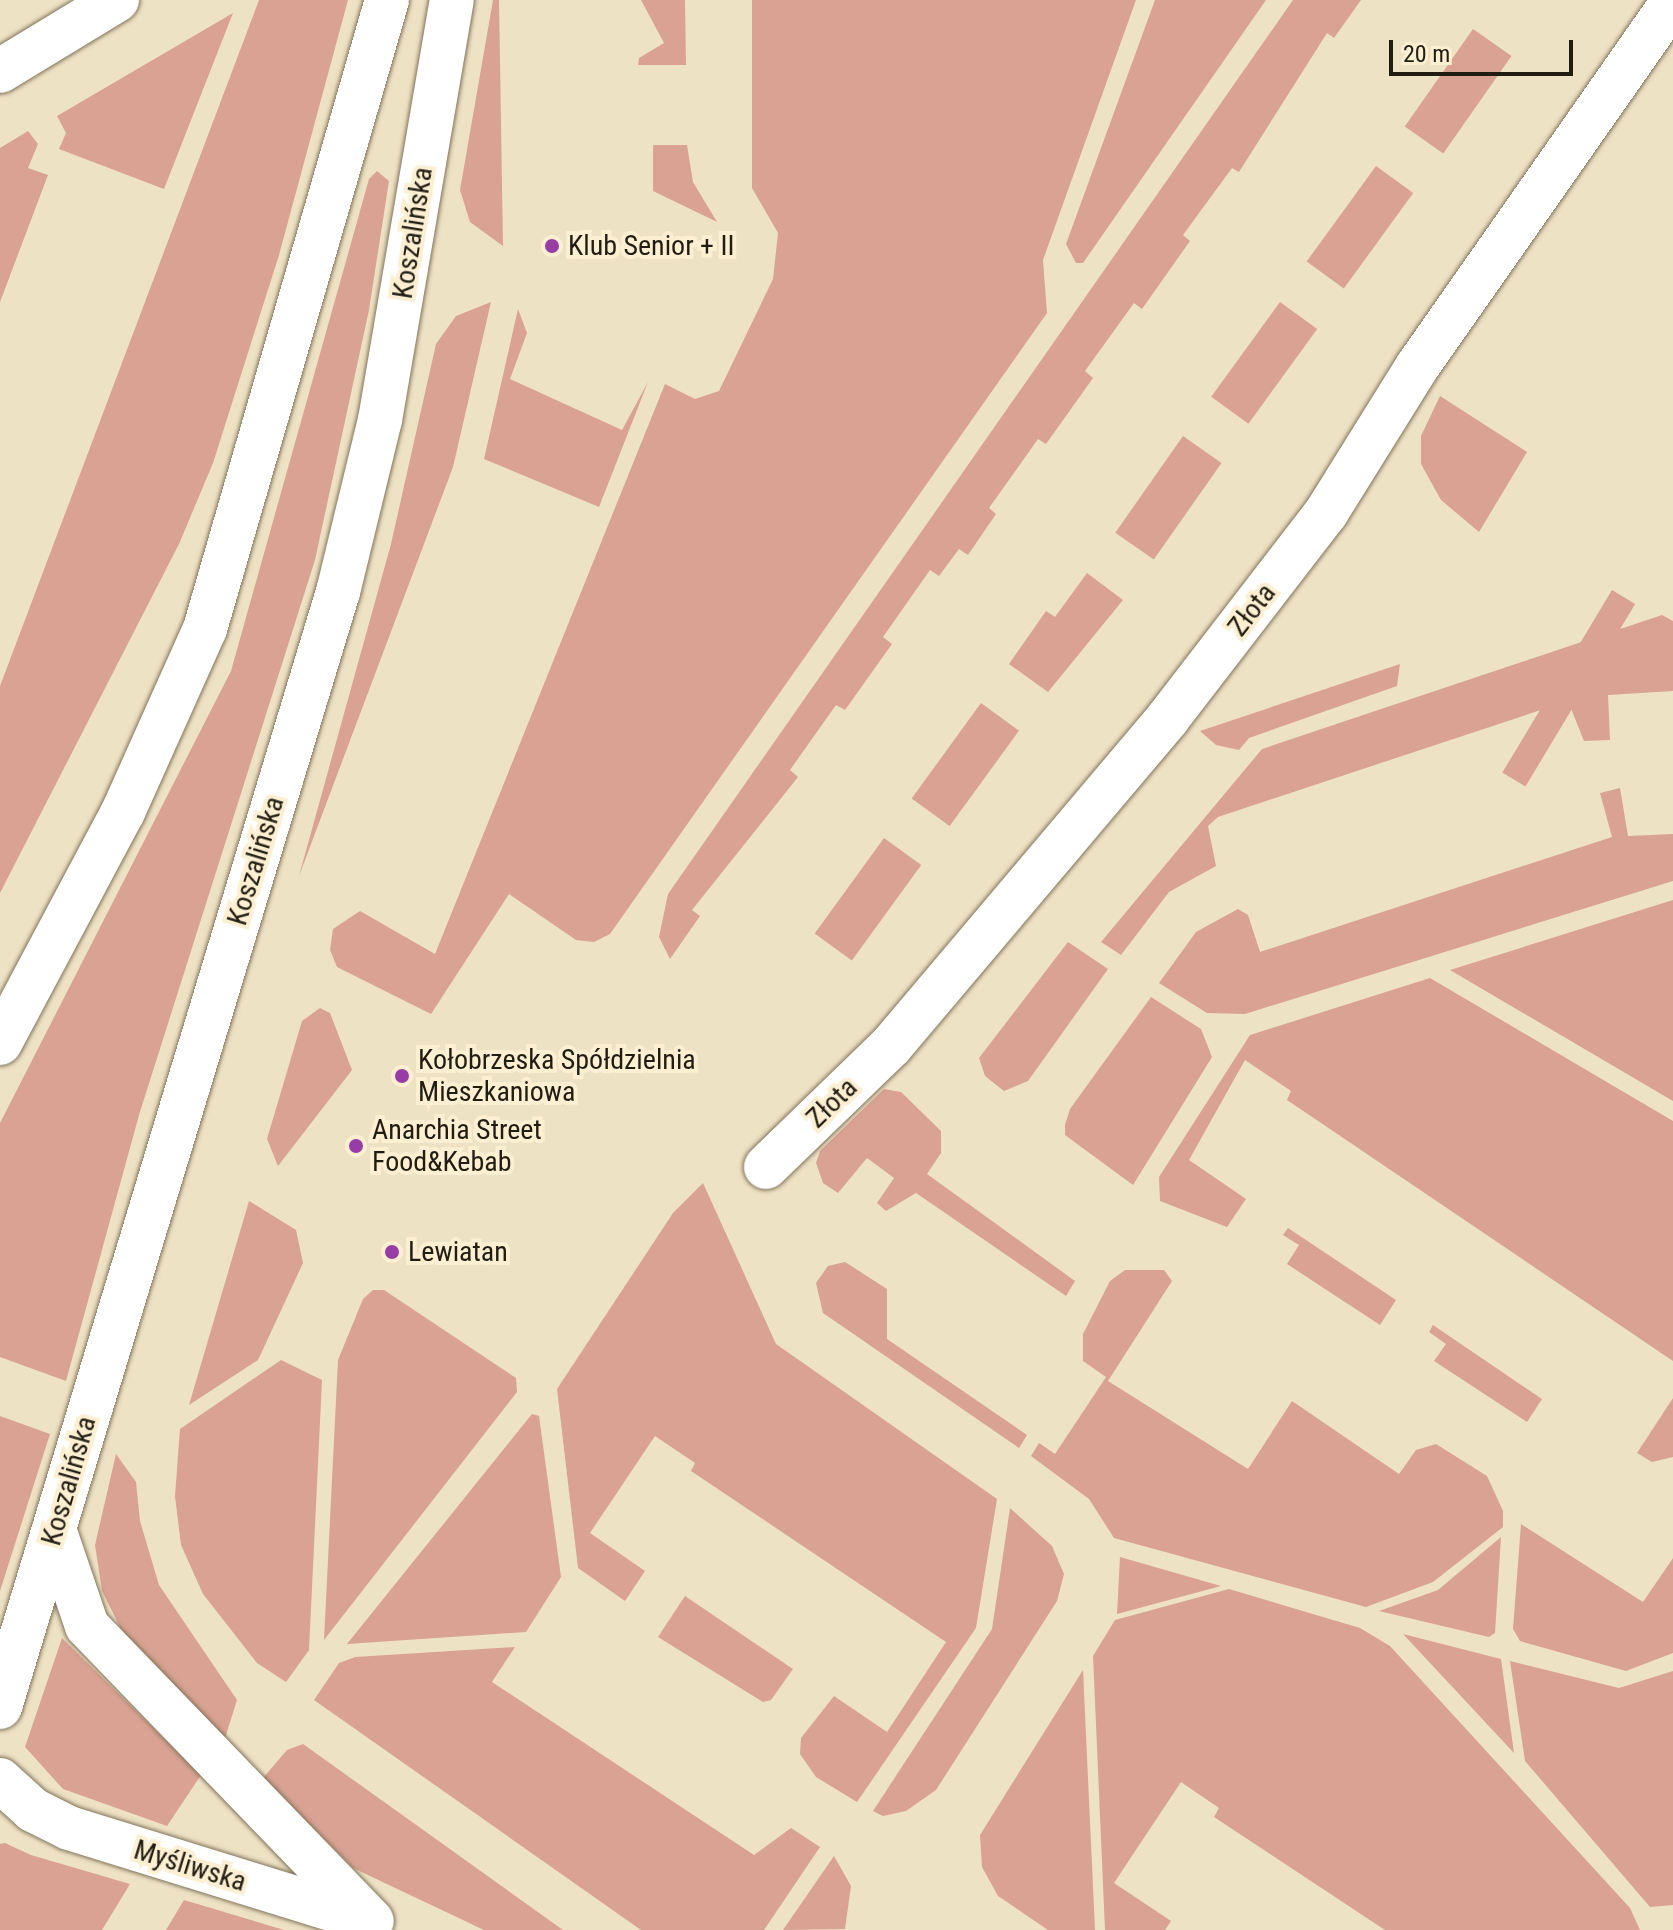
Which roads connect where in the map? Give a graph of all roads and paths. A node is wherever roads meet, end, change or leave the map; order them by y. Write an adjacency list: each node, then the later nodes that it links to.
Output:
1 (117, 0): 5 (street)
2 (387, 0): 6 (street)
3 (452, 0): 8 (street, Koszalińska)
4 (1673, 2): 7 (street, Złota)
5 (0, 71)
6 (2, 1036)
7 (766, 1167)
8 (55, 1532): 9 (street, Koszalińska); 11 (street)
9 (0, 1707)
10 (0, 1780): 11 (street, Myśliwska)
11 (382, 1926)

